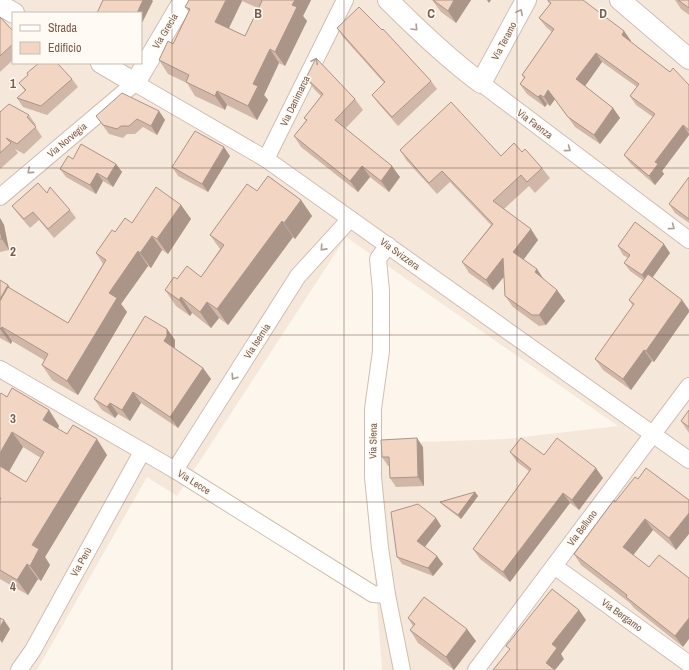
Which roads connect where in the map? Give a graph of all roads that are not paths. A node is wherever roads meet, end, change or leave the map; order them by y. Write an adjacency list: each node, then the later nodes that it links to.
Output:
1 (184, 0): 11 (street, Via Grecia)
2 (345, 0): 13 (street, Via Danimarca, one-way to 2)
3 (388, 0): 12 (street, Via Faenza, one-way to 12)
4 (526, 0): 12 (street, Via Teramo, one-way to 4)
5 (620, 0): 8 (street)
6 (0, 5): 7 (street)
7 (12, 12)
8 (680, 46): 9 (street)
9 (689, 59)
10 (103, 64): 11 (street, Via Svizzera)
11 (135, 83): 13 (street, Via Svizzera); 14 (street, Via Norvegia, one-way to 14)
12 (482, 83): 16 (street, Via Faenza, one-way to 16)
13 (266, 158): 15 (street, Via Svizzera)
14 (0, 197)
15 (350, 219): 17 (street, Via Svizzera); 23 (street, Via Isernia, one-way to 23)
16 (689, 240)
17 (388, 245): 20 (street, Via Svizzera); 25 (street, Via Siena)
18 (0, 369): 21 (street, Via Lecce)
19 (689, 386): 20 (street, Via Belluno)
20 (654, 433): 22 (street, Via Svizzera); 24 (street, Via Belluno)
21 (142, 452): 23 (street, Via Lecce); 28 (street, Via Perù)
22 (689, 460)
23 (174, 470): 25 (street, Via Lecce)
24 (554, 566): 27 (street, Via Bergamo); 31 (street, Via Belluno)
25 (387, 595): 26 (street, Via Siena)
26 (396, 638): 29 (street, Via Siena); 30 (street, Via Siena)
27 (689, 664)
28 (18, 670)
29 (402, 670)
30 (411, 670)
31 (476, 670)

